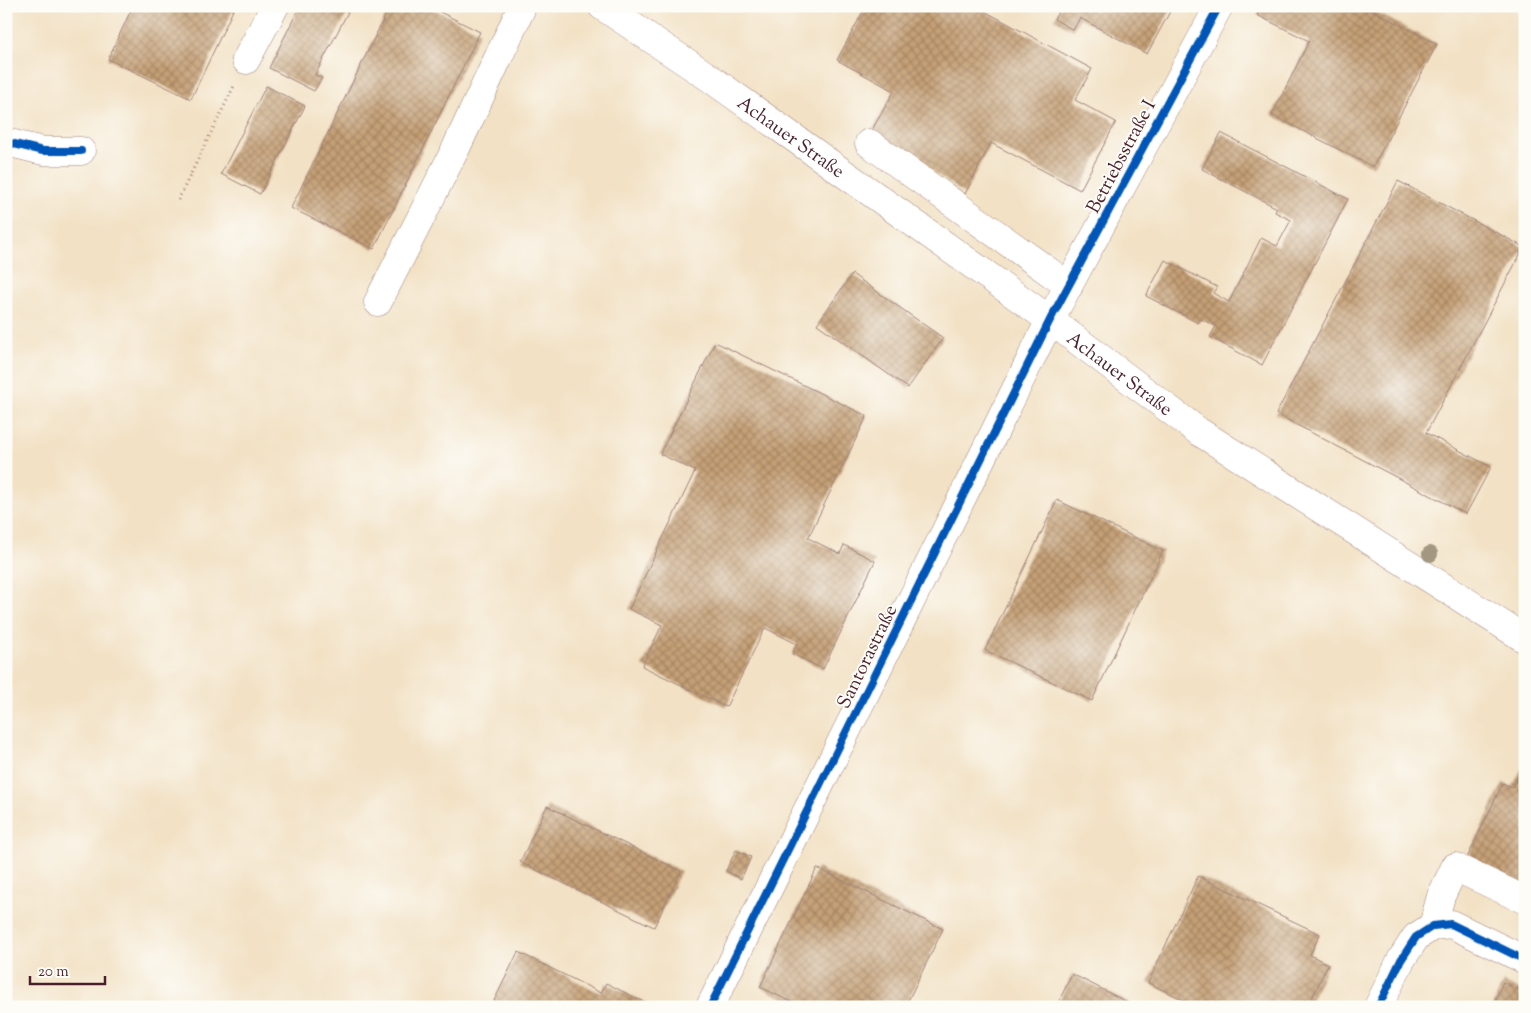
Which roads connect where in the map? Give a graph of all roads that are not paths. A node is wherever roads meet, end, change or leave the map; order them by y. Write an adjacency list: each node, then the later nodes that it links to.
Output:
1 (275, 6): 5 (street)
2 (602, 6): 11 (street, Achauer Straße)
3 (1219, 6): 9 (street, Betriebsstraße I)
4 (520, 7): 10 (street)
5 (246, 60)
6 (6, 142): 8 (street)
7 (869, 143): 9 (street)
8 (81, 151)
9 (1069, 286): 11 (street, Betriebsstraße I)
10 (378, 302)
11 (1050, 320): 12 (street, Achauer Straße); 16 (street, Santorastraße)
12 (1525, 639)
13 (1525, 900): 14 (street)
14 (1433, 926): 15 (street); 17 (street)
15 (1525, 960)
16 (710, 1007)
17 (1378, 1007)

